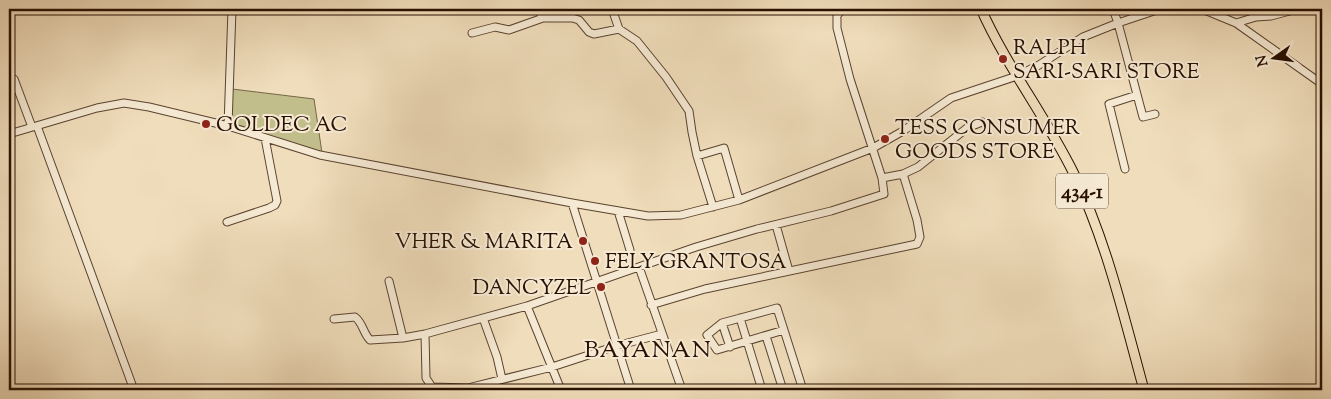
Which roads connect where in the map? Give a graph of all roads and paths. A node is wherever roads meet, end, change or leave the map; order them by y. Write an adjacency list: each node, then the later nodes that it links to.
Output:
1 (232, 9): 22 (street)
2 (538, 9): 10 (street)
3 (612, 9): 13 (street)
4 (842, 9): 25 (street)
5 (982, 9): 15 (main road, 434-1)
6 (1113, 9): 11 (street)
7 (1160, 9): 11 (street)
8 (1202, 9): 12 (street)
9 (1297, 9): 12 (street)
10 (543, 18): 13 (street); 14 (street)
11 (1118, 23): 15 (street); 18 (street)
12 (1236, 23): 17 (street)
13 (618, 29): 26 (street)
14 (472, 33)
15 (1018, 76): 25 (street); 64 (main road, 434-1)
16 (14, 80): 21 (street)
17 (1322, 84)
18 (1137, 95): 19 (street); 27 (street)
19 (1155, 114)
20 (982, 122): 28 (street)
21 (34, 126): 22 (street); 23 (street); 57 (street)
22 (228, 126): 24 (street)
23 (9, 134)
24 (265, 138): 31 (street); 34 (street)
25 (873, 148): 29 (street); 30 (street)
26 (697, 156): 30 (street); 32 (street)
27 (1125, 169)
28 (903, 174): 29 (street); 38 (street)
29 (882, 178): 35 (street)
30 (739, 200): 32 (street)
31 (572, 203): 33 (street); 40 (street)
32 (713, 207): 33 (street)
33 (618, 211): 36 (street)
34 (227, 222)
35 (776, 225): 37 (street); 38 (street)
36 (630, 250)
37 (639, 267): 40 (street); 41 (street)
38 (789, 271): 41 (street)
39 (389, 281): 51 (street)
40 (597, 281): 42 (street); 53 (street)
41 (651, 305): 49 (street)
42 (527, 306): 43 (street); 55 (street)
43 (482, 318): 48 (street); 56 (street)
44 (740, 318): 46 (street); 47 (street); 52 (street)
45 (334, 319): 51 (street)
46 (722, 323): 54 (street); 54 (street)
47 (784, 330): 50 (street); 63 (street)
48 (425, 334): 51 (street); 56 (street)
49 (662, 334): 53 (street); 60 (street)
50 (766, 336): 52 (street); 62 (street)
51 (403, 338)
52 (747, 342): 54 (street); 61 (street)
53 (616, 346): 55 (street); 59 (street)
54 (730, 347)
55 (552, 367): 56 (street); 58 (street)
56 (502, 379)
57 (134, 390)
58 (561, 390)
59 (631, 390)
60 (681, 390)
61 (762, 390)
62 (783, 390)
63 (804, 390)
64 (1144, 390)

